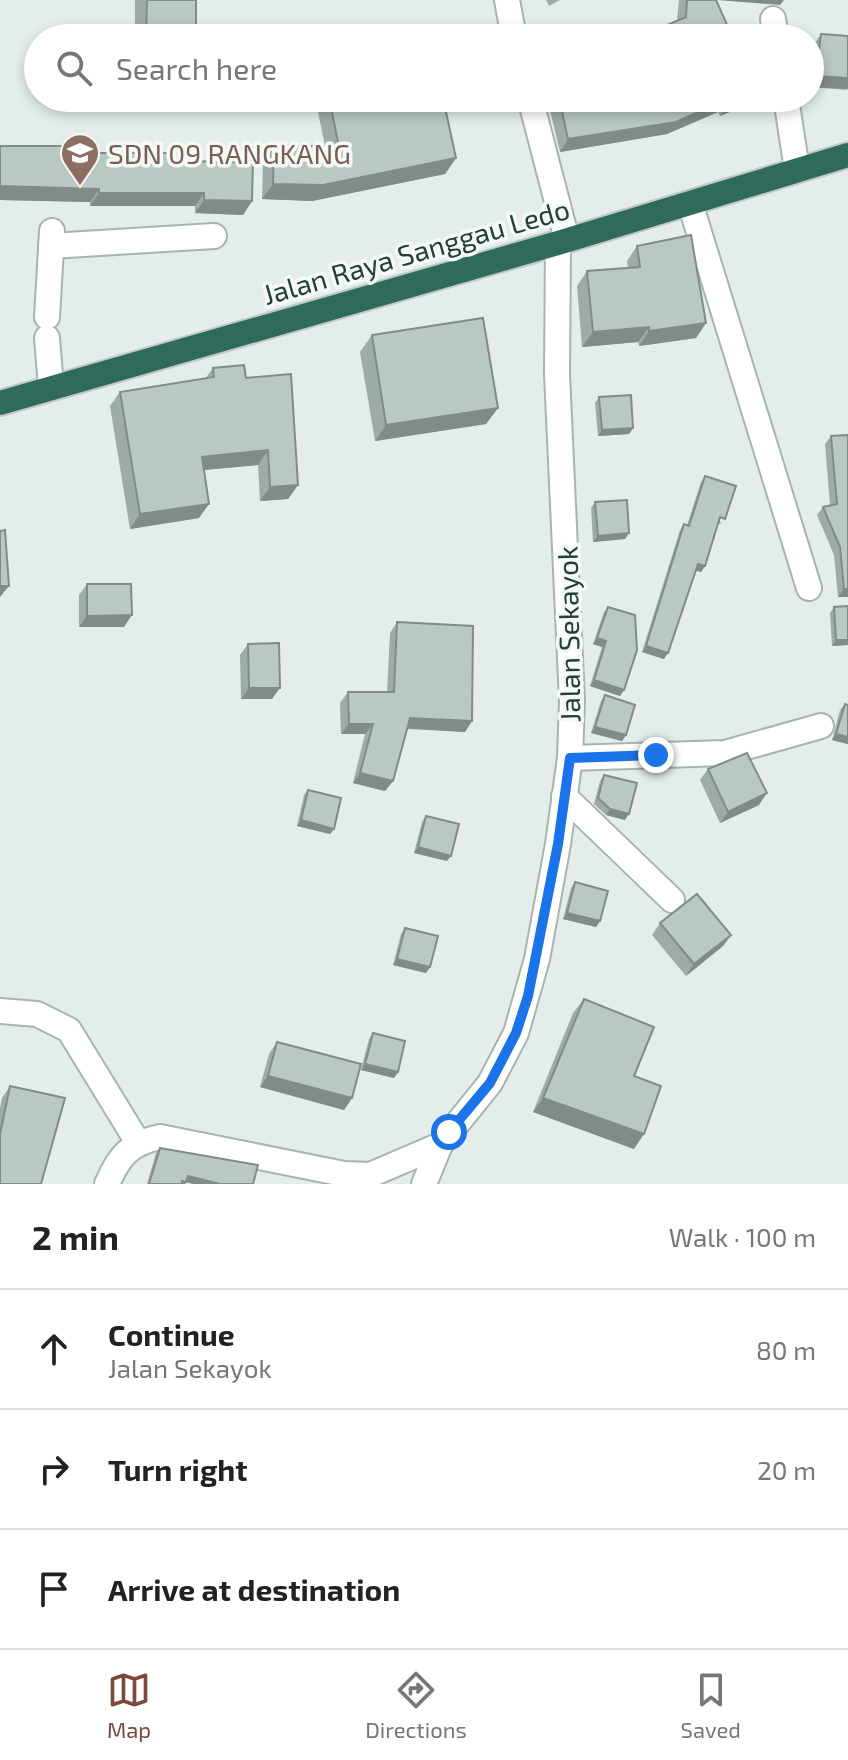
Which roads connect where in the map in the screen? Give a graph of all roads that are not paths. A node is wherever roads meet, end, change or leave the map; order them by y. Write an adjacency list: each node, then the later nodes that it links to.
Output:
1 (507, 0): 2 (street)
2 (511, 24)
3 (533, 112): 9 (street, Jalan Sekayok)
4 (788, 112): 6 (street)
5 (848, 155): 6 (highway, Jalan Raya Sanggau Ledo)
6 (797, 170): 7 (highway, Jalan Raya Sanggau Ledo)
7 (690, 203): 9 (highway, Jalan Raya Sanggau Ledo); 12 (street)
8 (214, 236): 10 (street)
9 (563, 241): 10 (highway, Jalan Raya Sanggau Ledo); 14 (street, Jalan Sekayok)
10 (51, 387): 11 (highway, Jalan Raya Sanggau Ledo)
11 (0, 403)
12 (809, 588)
13 (821, 726): 14 (street)
14 (570, 758): 15 (street, Jalan Sekayok)
15 (564, 796): 16 (street); 19 (street, Jalan Sekayok)
16 (672, 900)
17 (0, 1011): 18 (street)
18 (137, 1141): 19 (street); 20 (street)
19 (440, 1145): 21 (street, Jalan Sekayok)
20 (107, 1184)
21 (424, 1184)

